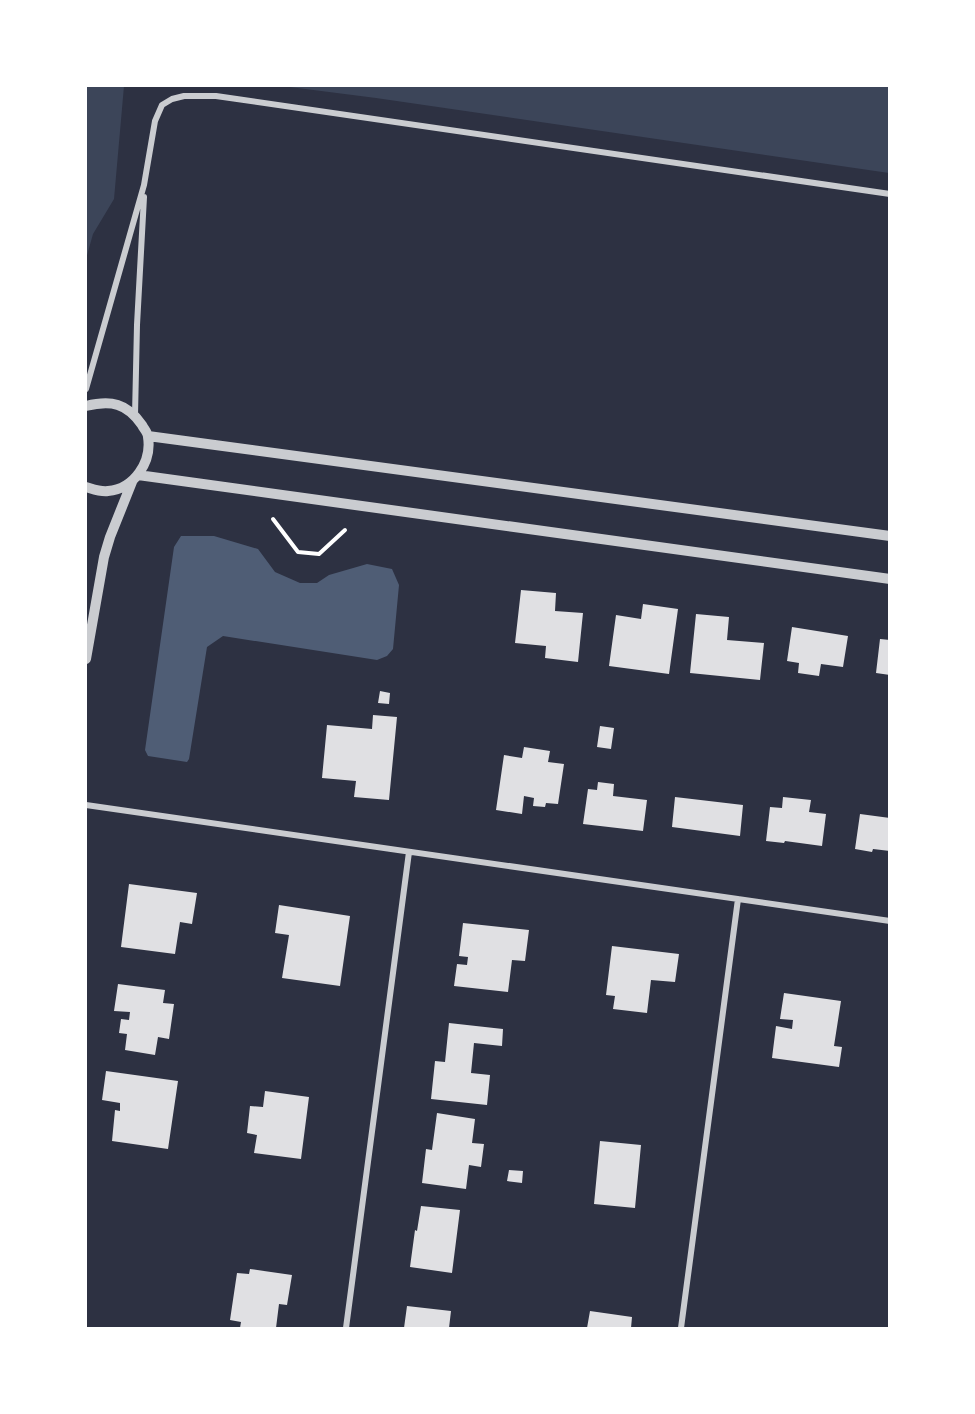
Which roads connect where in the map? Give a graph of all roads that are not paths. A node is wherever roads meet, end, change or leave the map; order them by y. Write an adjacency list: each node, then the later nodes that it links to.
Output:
1 (144, 185): 2 (street); 3 (street); 5 (street)
2 (890, 194)
3 (86, 389)
4 (86, 406): 5 (street)
5 (135, 415): 6 (street)
6 (148, 436): 7 (street); 9 (street)
7 (135, 479): 8 (street); 10 (street); 11 (street)
8 (86, 487)
9 (890, 536)
10 (890, 579)
11 (86, 659)
12 (86, 805): 13 (street)
13 (409, 852): 14 (street); 16 (street)
14 (738, 899): 15 (street); 17 (street)
15 (890, 921)
16 (346, 1329)
17 (681, 1329)

